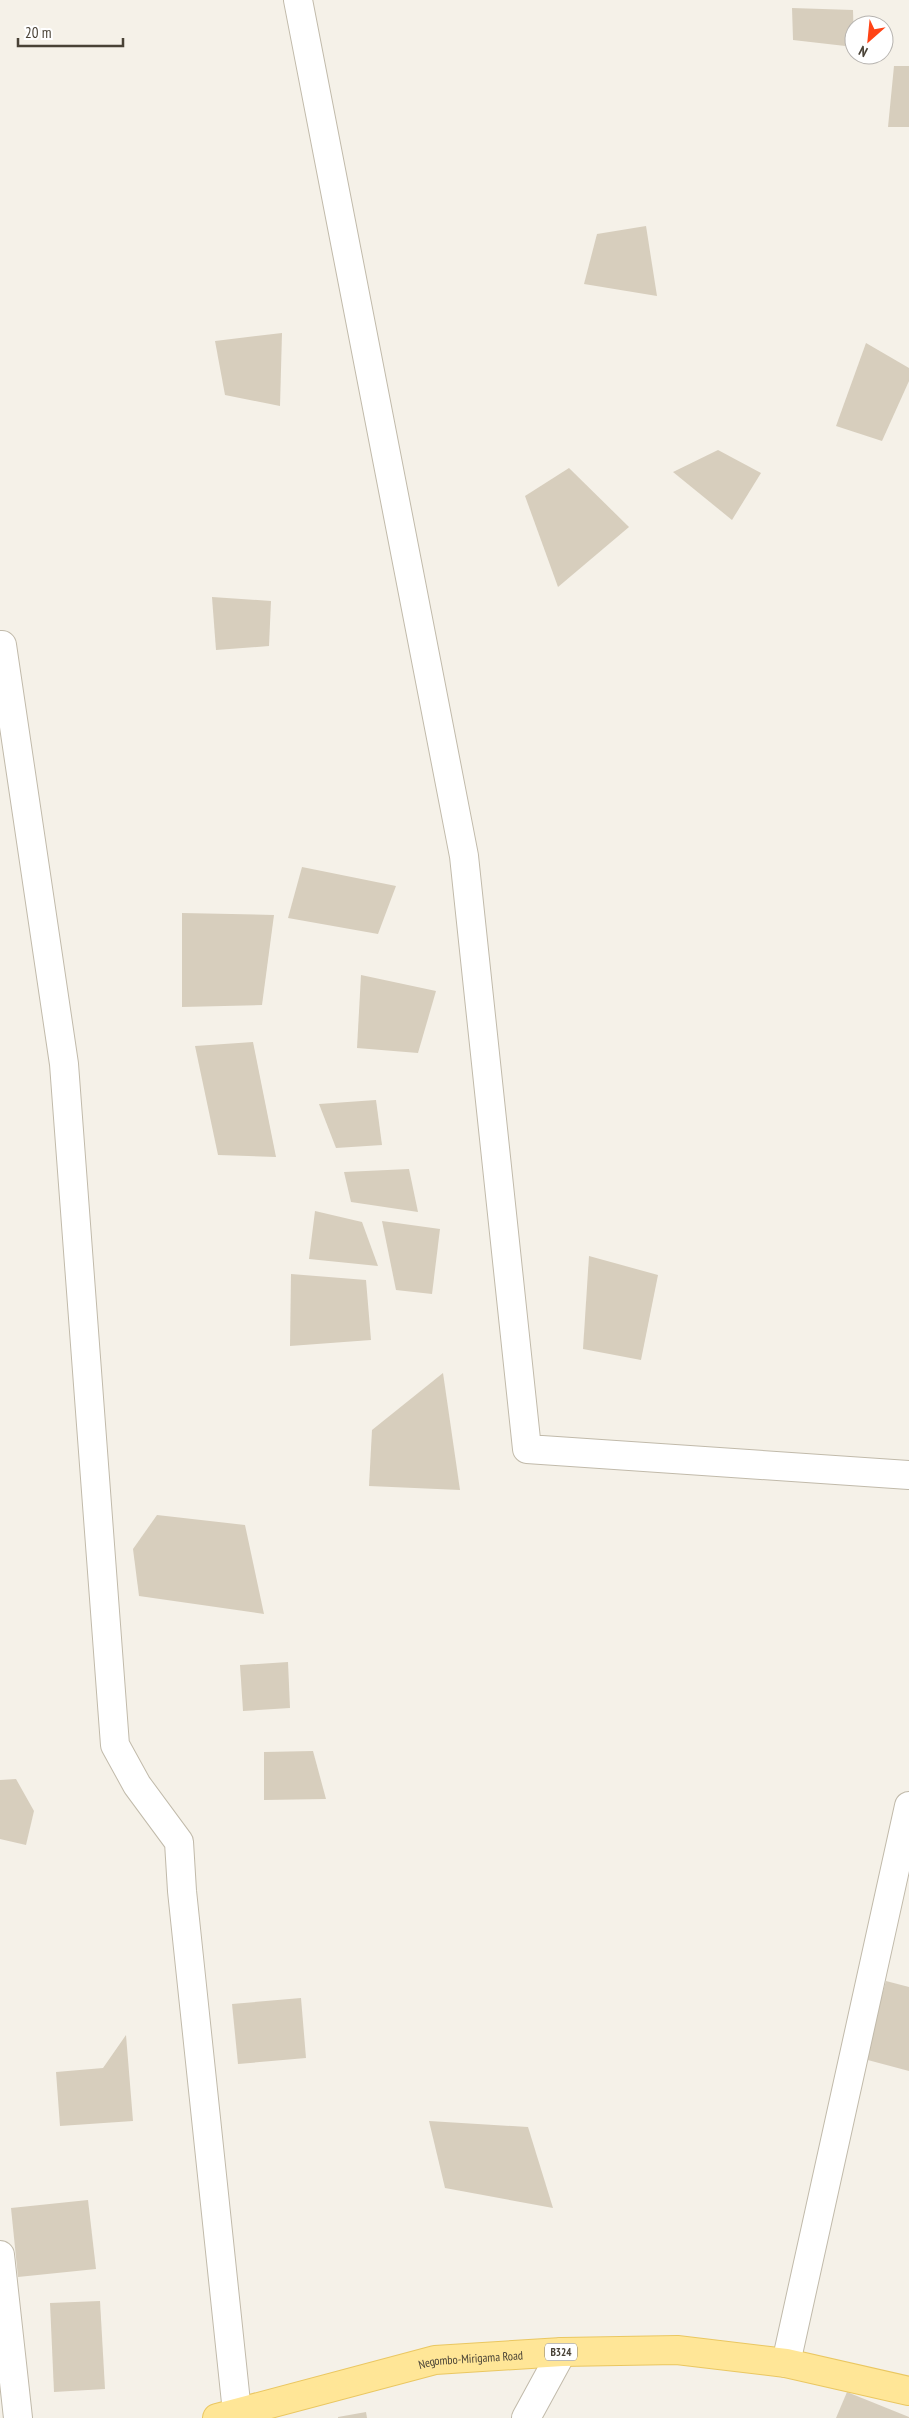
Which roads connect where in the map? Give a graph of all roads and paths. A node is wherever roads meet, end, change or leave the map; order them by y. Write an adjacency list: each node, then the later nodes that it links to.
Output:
1 (298, 0): 3 (street)
2 (0, 644): 9 (street)
3 (909, 1475)
4 (909, 1806): 7 (street)
5 (0, 2255): 10 (street)
6 (562, 2352): 7 (main road, Negombo-Mirigama Road / B324); 9 (main road, Negombo-Mirigama Road / B324); 11 (street)
7 (786, 2363): 8 (main road, Negombo-Mirigama Road / B324)
8 (909, 2391)
9 (240, 2414)
10 (18, 2418)
11 (526, 2418)

